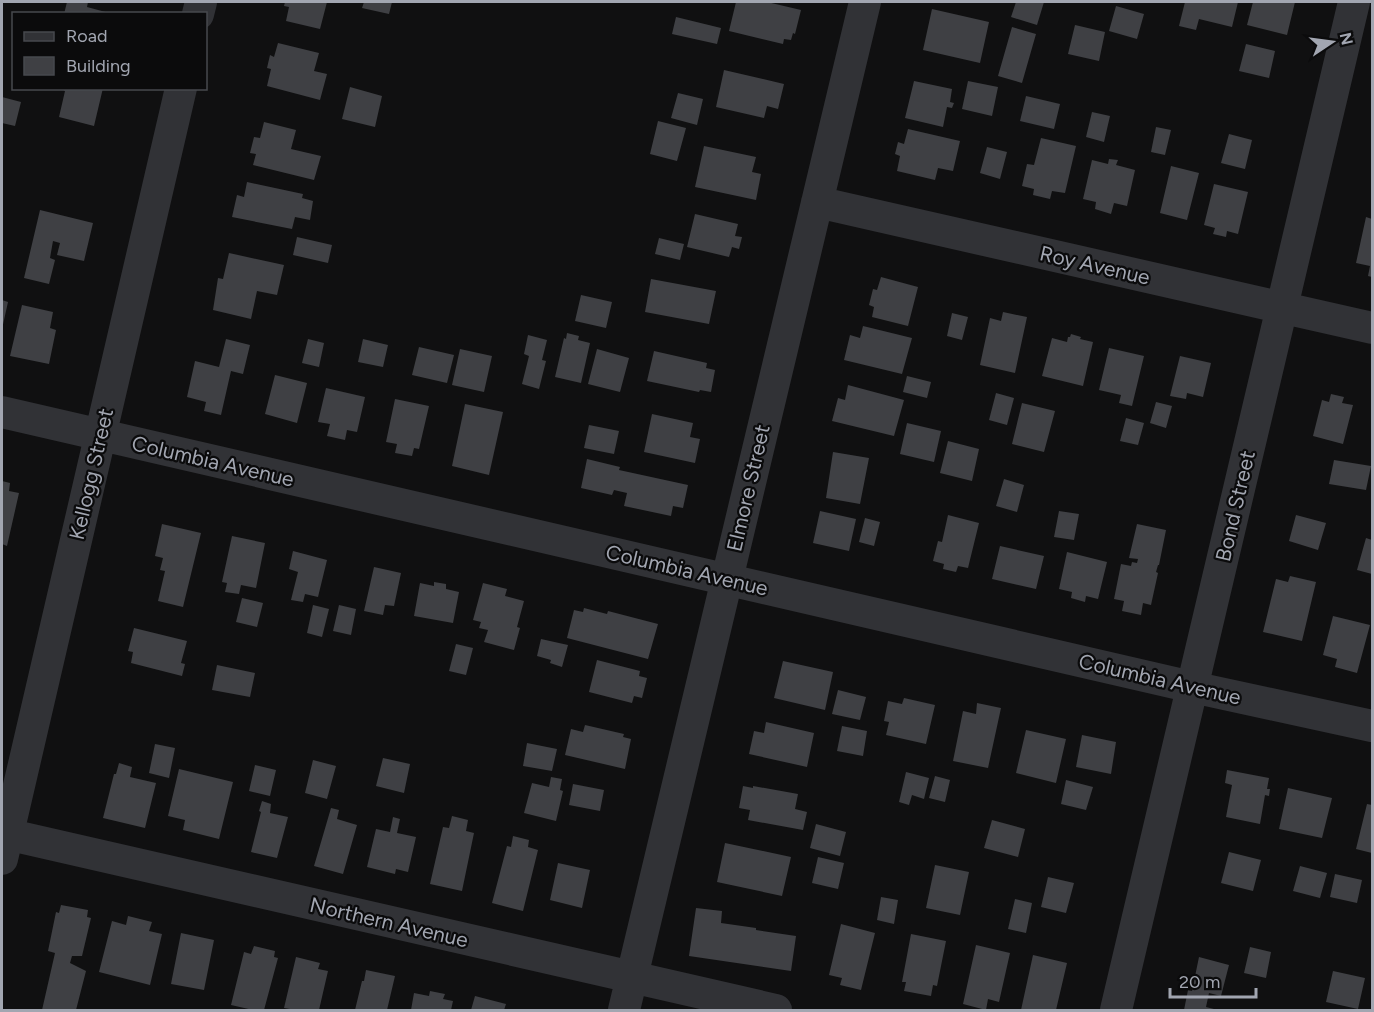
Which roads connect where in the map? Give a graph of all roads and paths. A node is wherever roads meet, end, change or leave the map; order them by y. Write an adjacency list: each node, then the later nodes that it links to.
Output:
1 (865, 2): 4 (street, Elmore Street)
2 (1354, 2): 5 (street, Bond Street)
3 (181, 90): 8 (street, Kellogg Street)
4 (817, 202): 5 (street, Roy Avenue); 9 (street, Elmore Street)
5 (1282, 308): 6 (street, Roy Avenue); 10 (street, Bond Street)
6 (1372, 328)
7 (2, 412): 8 (street, Columbia Avenue)
8 (100, 435): 9 (street, Columbia Avenue); 12 (street, Kellogg Street)
9 (727, 579): 10 (street, Columbia Avenue); 13 (street, Elmore Street)
10 (1192, 687): 11 (street, Columbia Avenue); 16 (street, Bond Street)
11 (1372, 726)
12 (3, 842): 13 (street, Northern Avenue)
13 (632, 977): 14 (street, Elmore Street); 15 (street, Northern Avenue)
14 (624, 1011)
15 (776, 1011)
16 (1116, 1011)

